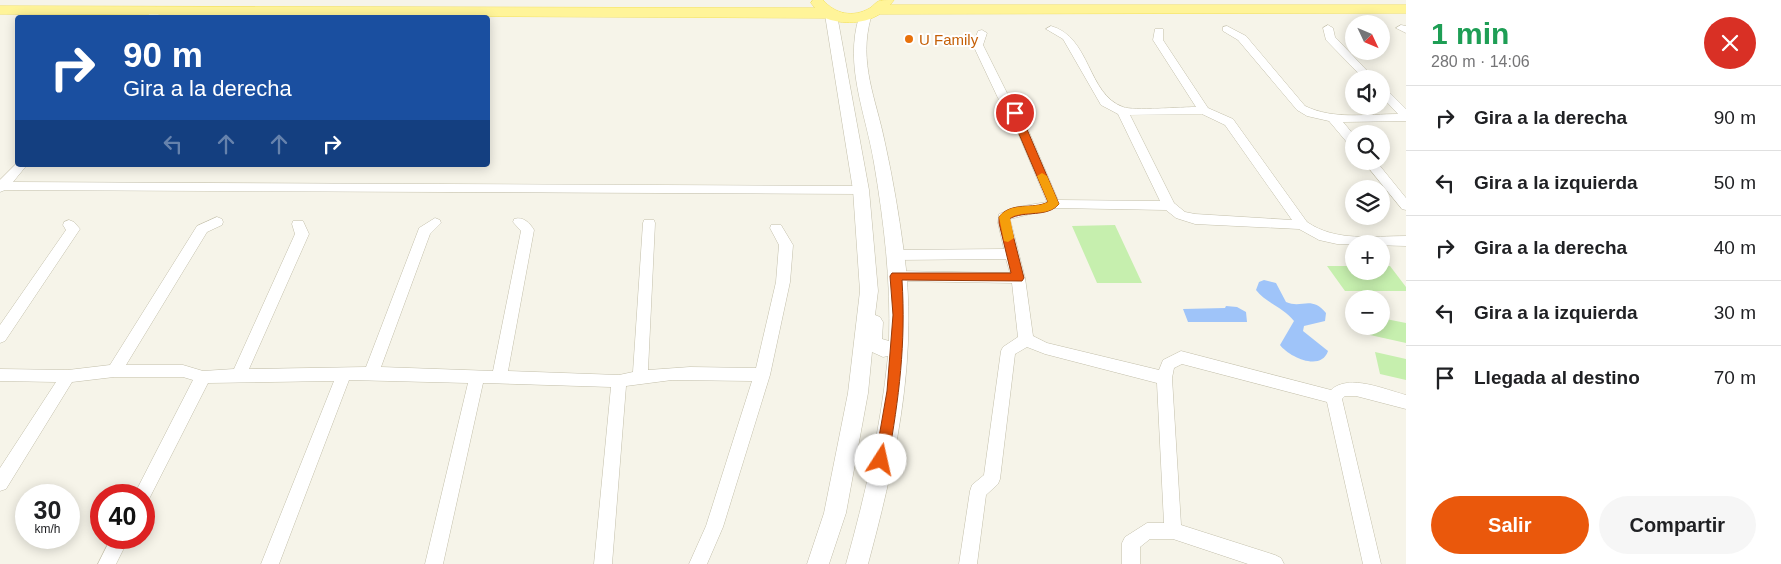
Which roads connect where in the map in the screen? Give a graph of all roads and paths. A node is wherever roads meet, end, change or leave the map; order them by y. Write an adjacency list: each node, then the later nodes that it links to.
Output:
1 (818, 0): 6 (main road)
2 (877, 9): 3 (main road); 6 (main road); 13 (street)
3 (1406, 9)
4 (0, 10): 5 (main road)
5 (154, 14): 6 (main road)
6 (829, 14): 14 (street)
7 (1328, 28): 12 (street)
8 (1051, 29): 17 (street)
9 (1227, 29): 19 (street)
10 (1159, 31): 16 (street)
11 (982, 33): 25 (street)
12 (1361, 70)
13 (865, 90): 14 (street); 38 (street)
14 (844, 91): 24 (street)
15 (1390, 99): 18 (street)
16 (1204, 110): 17 (street); 34 (street)
17 (1123, 112): 26 (street)
18 (1406, 116): 19 (street)
19 (1333, 118): 20 (street)
20 (1345, 132)
21 (19, 167): 23 (street)
22 (1376, 170): 27 (street)
23 (2, 187): 24 (street)
24 (861, 190): 41 (street)
25 (1054, 204): 26 (street); 37 (street)
26 (1169, 206): 34 (street)
27 (1406, 206)
28 (217, 222): 45 (street)
29 (518, 222): 55 (street)
30 (434, 223): 46 (street)
31 (649, 223): 52 (street)
32 (298, 224): 49 (street)
33 (70, 225): 42 (street)
34 (1302, 225): 36 (street)
35 (776, 228): 50 (street)
36 (1406, 241)
37 (1012, 254): 38 (street); 40 (street)
38 (894, 256): 39 (street)
39 (896, 276): 40 (street); 44 (street)
40 (1018, 278): 43 (street)
41 (867, 308): 44 (street); 69 (street)
42 (0, 337)
43 (1026, 340): 56 (street); 71 (street)
44 (896, 348): 70 (street)
45 (114, 371): 51 (street); 53 (street)
46 (371, 373): 47 (street); 54 (street)
47 (344, 374): 49 (street); 65 (street)
48 (0, 375): 51 (street)
49 (239, 375): 53 (street)
50 (762, 375): 52 (street); 68 (street)
51 (68, 376): 60 (street)
52 (640, 376): 57 (street)
53 (203, 377): 61 (street)
54 (477, 377): 55 (street); 66 (street)
55 (499, 377): 57 (street)
56 (1164, 378): 58 (street); 62 (street)
57 (619, 382): 67 (street)
58 (1334, 397): 59 (street); 74 (street)
59 (1406, 402)
60 (0, 483)
61 (148, 484)
62 (1174, 531): 72 (street); 73 (street)
63 (114, 549): 64 (street)
64 (107, 564)
65 (270, 564)
66 (434, 564)
67 (604, 564)
68 (698, 564)
69 (818, 564)
70 (857, 564)
71 (968, 564)
72 (1131, 564)
73 (1275, 564)
74 (1372, 564)

